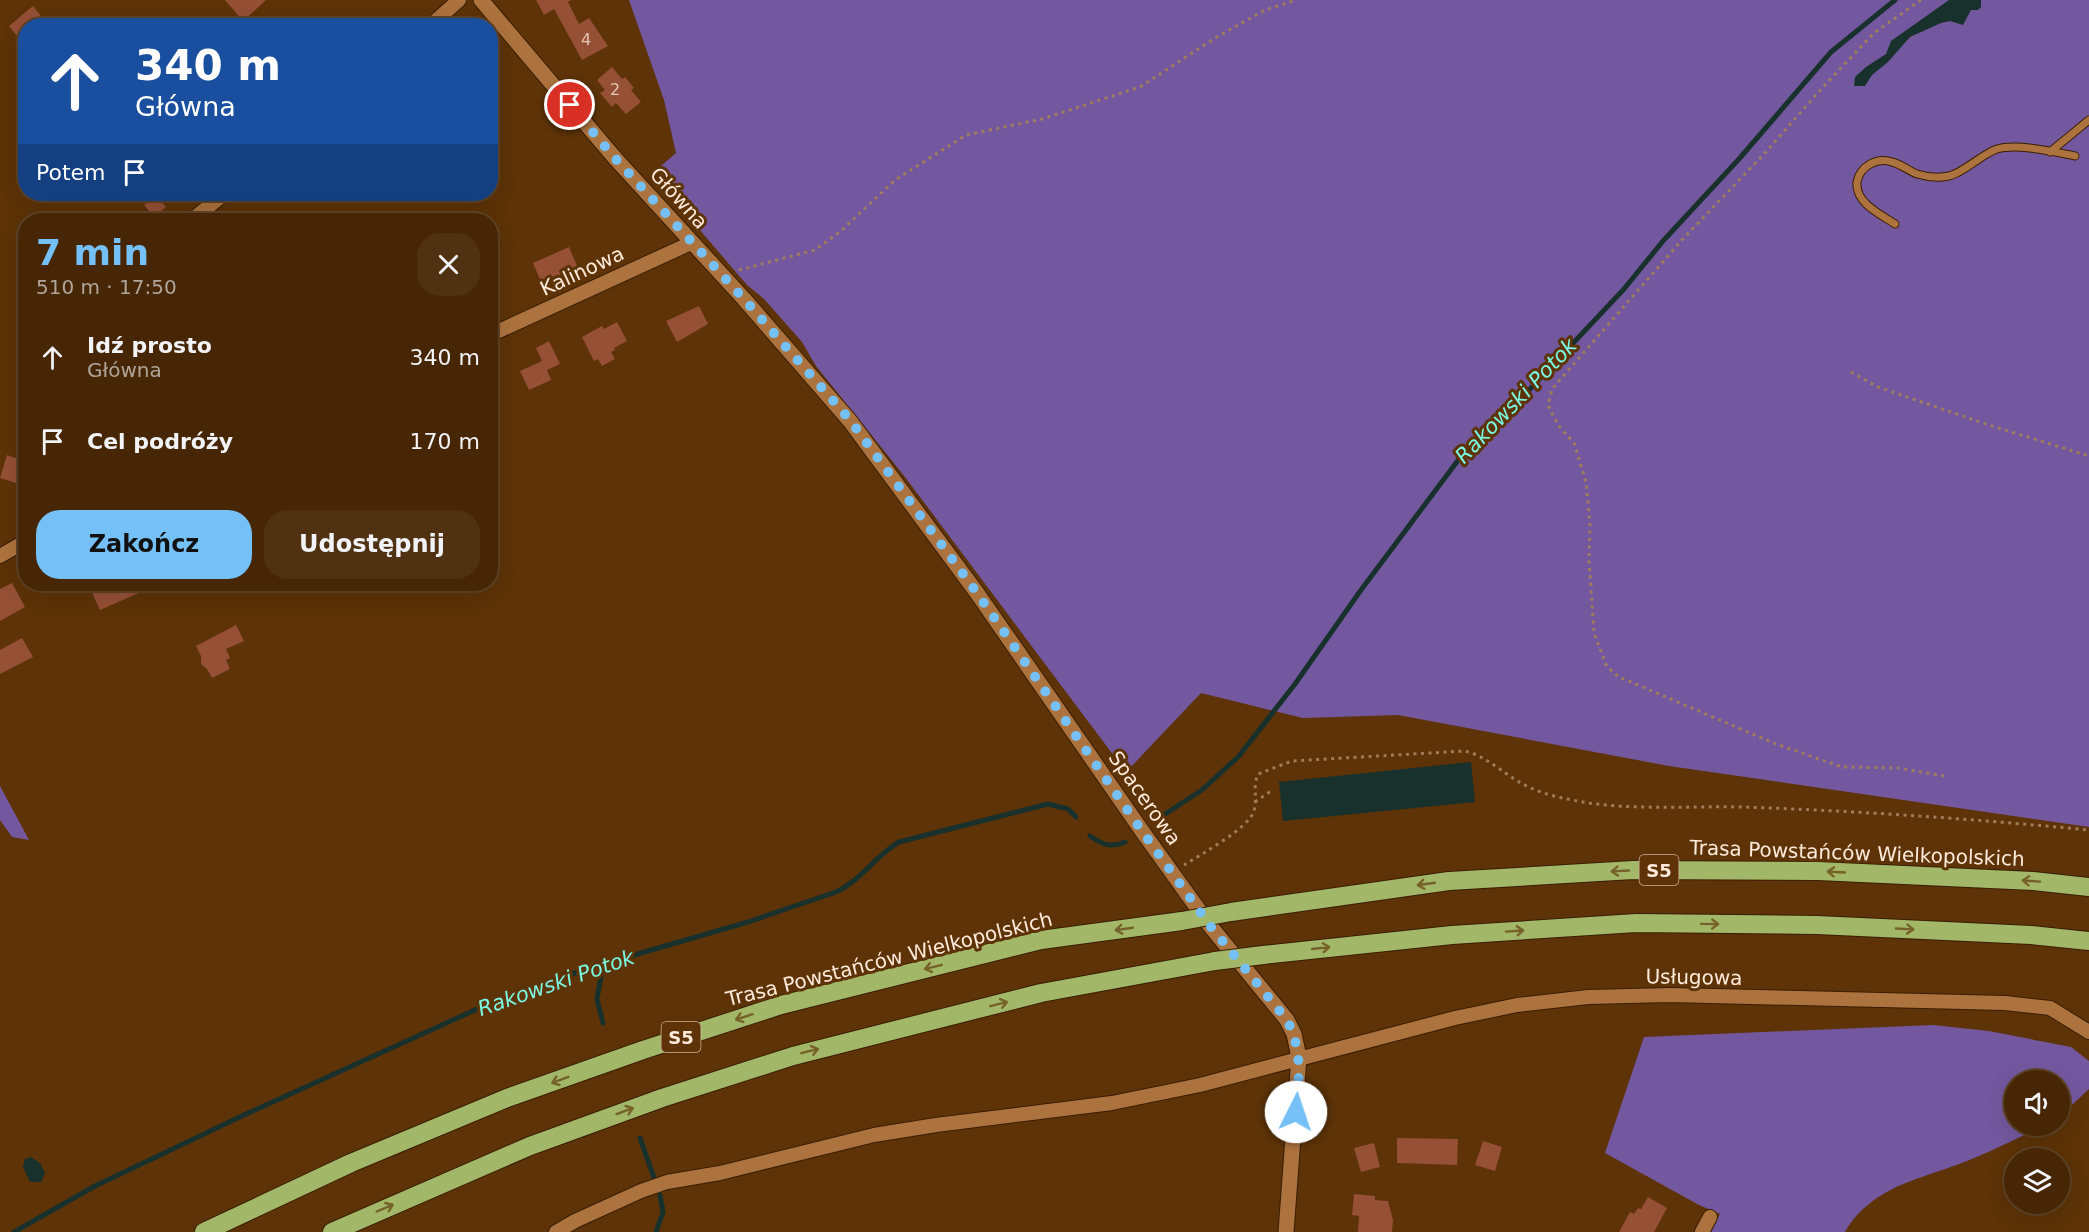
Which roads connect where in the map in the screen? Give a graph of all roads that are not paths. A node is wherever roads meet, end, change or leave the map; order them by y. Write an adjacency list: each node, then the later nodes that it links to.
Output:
1 (459, 0): 3 (street)
2 (481, 0): 4 (street, Główna)
3 (439, 18)
4 (496, 18)
5 (498, 20): 12 (street, Główna)
6 (2089, 120): 7 (lane)
7 (2050, 152): 8 (lane); 11 (lane)
8 (2075, 156)
9 (215, 201): 10 (street)
10 (201, 213)
11 (1895, 224)
12 (691, 243): 13 (street, Kalinowa); 14 (street, Główna)
13 (498, 331)
14 (850, 420): 20 (street, Spacerowa)
15 (18, 546): 16 (street)
16 (0, 556)
17 (2089, 887): 22 (highway, Trasa Powstańców Wielkopolskich / S5, one-way to 22, bridge)
18 (2089, 941): 23 (highway, one-way to 18, bridge)
19 (2089, 1032): 20 (street, Usługowa)
20 (1299, 1057): 24 (street, Usługowa); 25 (street, Spacerowa)
21 (1710, 1217): 26 (street)
22 (204, 1232)
23 (332, 1232)
24 (556, 1232)
25 (1286, 1232)
26 (1702, 1232)

